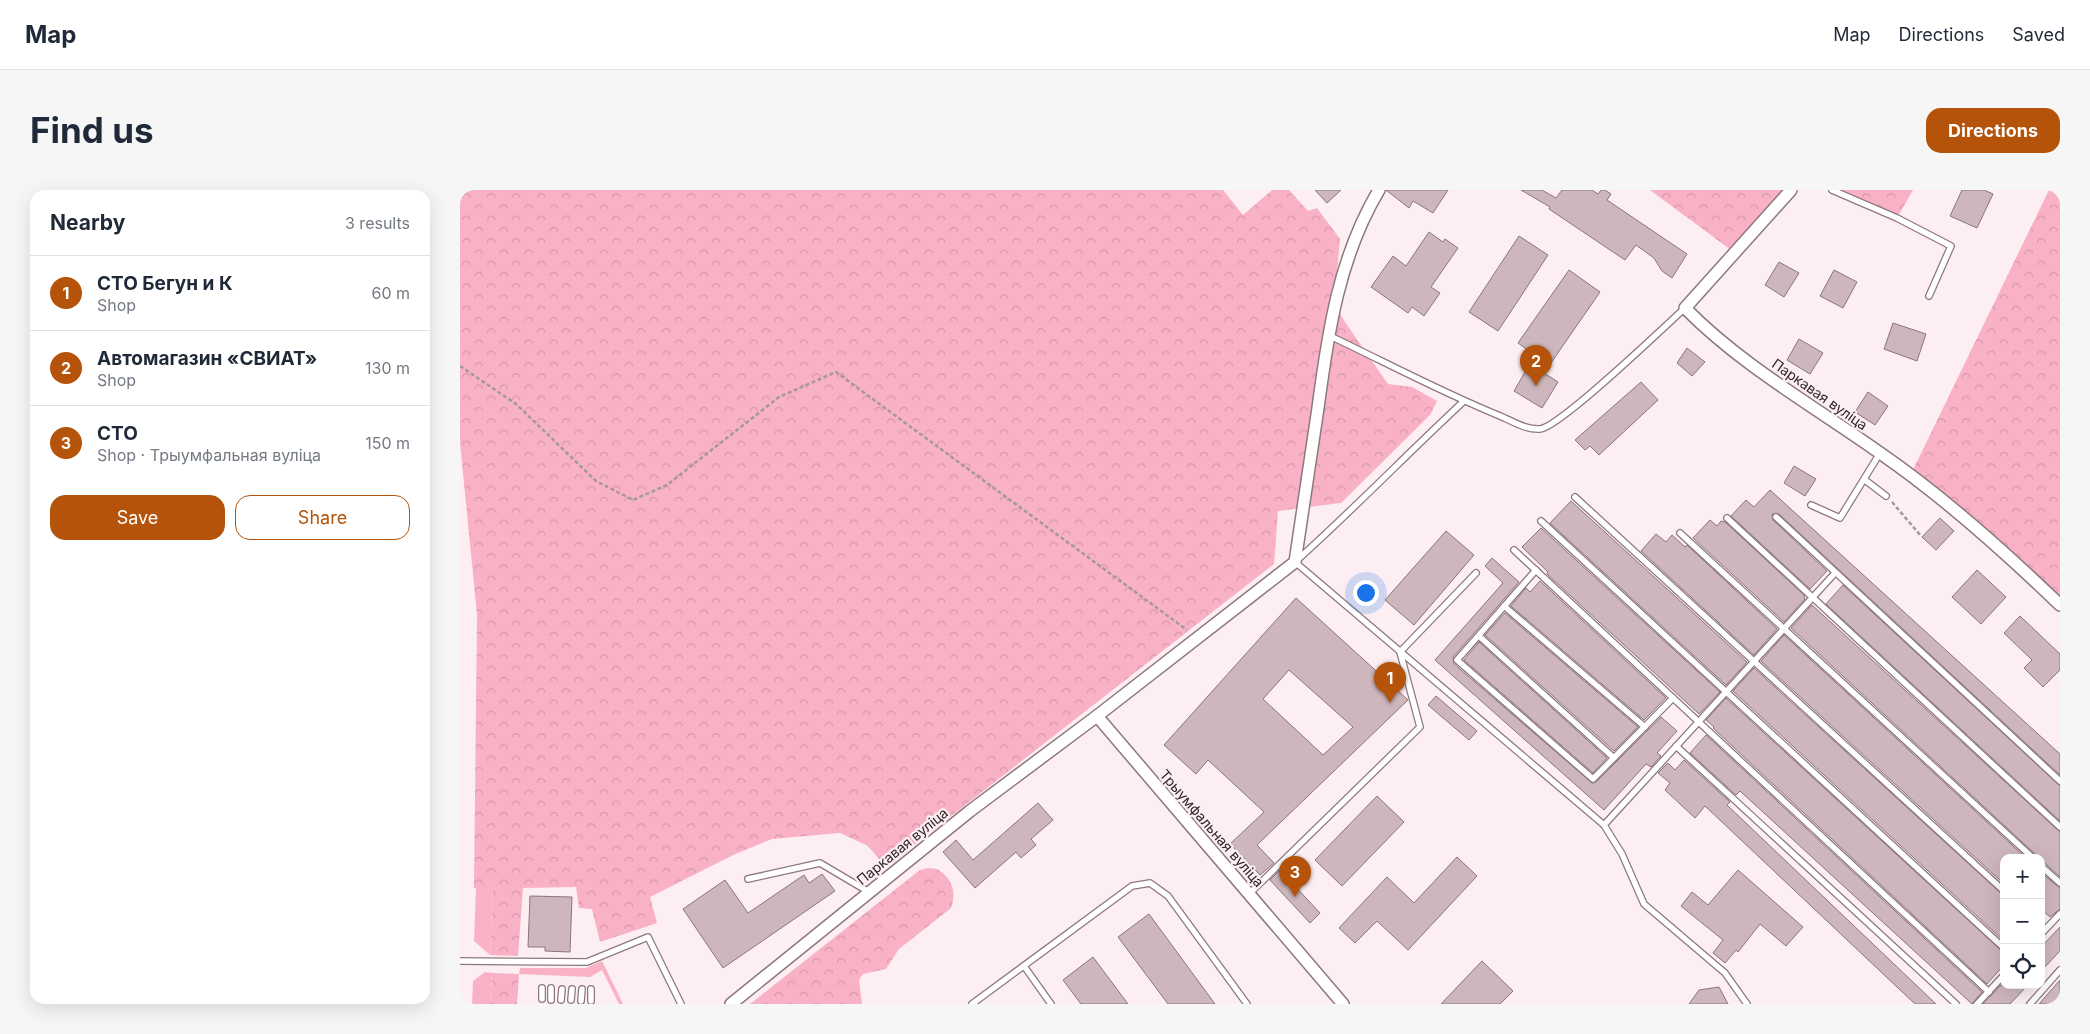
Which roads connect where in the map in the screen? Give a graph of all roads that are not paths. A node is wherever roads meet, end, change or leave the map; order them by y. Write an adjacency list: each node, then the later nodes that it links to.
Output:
1 (1379, 190): 6 (street)
2 (1791, 190): 5 (street)
3 (1832, 190): 4 (lane)
4 (1929, 296)
5 (1685, 308): 7 (lane); 8 (street, Паркавая вуліца)
6 (1328, 335): 7 (lane); 18 (street)
7 (1464, 401): 18 (lane)
8 (1880, 453): 9 (lane); 23 (street, Паркавая вуліца)
9 (1865, 480): 10 (lane); 12 (lane)
10 (1886, 496)
11 (1575, 497): 28 (lane)
12 (1811, 505)
13 (1728, 518): 22 (lane)
14 (1776, 518): 21 (lane)
15 (1541, 521): 29 (lane)
16 (1680, 533): 25 (lane)
17 (1514, 550): 19 (lane)
18 (1296, 562): 27 (lane); 31 (street, Паркавая вуліца)
19 (1536, 570): 24 (lane); 30 (lane)
20 (1476, 573): 27 (lane)
21 (1835, 573): 22 (lane); 36 (lane)
22 (1813, 597): 25 (lane); 38 (lane)
23 (2060, 605)
24 (1504, 606): 26 (lane); 33 (lane)
25 (1784, 629): 28 (lane); 39 (lane)
26 (1479, 636): 35 (lane); 35 (lane)
27 (1400, 652): 37 (lane); 45 (lane)
28 (1754, 661): 29 (lane); 43 (lane)
29 (1726, 692): 32 (lane); 48 (lane)
30 (1673, 698): 32 (lane); 33 (lane)
31 (1097, 716): 44 (street, Паркавая вуліца); 45 (street, Трыумфальная вуліца)
32 (1699, 722): 34 (lane); 59 (lane)
33 (1645, 727): 35 (lane)
34 (1676, 746): 37 (lane); 73 (lane)
35 (1614, 758)
36 (2060, 781)
37 (1604, 826): 72 (lane)
38 (2060, 827)
39 (2029, 854)
40 (2045, 870): 42 (lane)
41 (748, 879): 44 (lane)
42 (2060, 883)
43 (2000, 887)
44 (869, 892): 67 (street, Паркавая вуліца)
45 (1249, 894): 71 (street, Трыумфальная вуліца)
46 (2060, 914): 47 (lane)
47 (2045, 928)
48 (2000, 944)
49 (460, 962): 66 (lane)
50 (1024, 966): 68 (lane); 69 (lane); 70 (lane)
51 (2060, 970): 75 (lane)
52 (2000, 979): 59 (lane)
53 (542, 988): 60 (lane)
54 (551, 988): 61 (lane)
55 (562, 989): 62 (lane)
56 (572, 989): 63 (lane)
57 (582, 989): 64 (lane)
58 (591, 990): 65 (lane)
59 (1988, 992): 74 (lane)
60 (542, 999)
61 (551, 1000)
62 (561, 1000)
63 (571, 1000)
64 (581, 1001)
65 (591, 1001)
66 (682, 1004)
67 (731, 1004)
68 (972, 1004)
69 (1052, 1004)
70 (1247, 1004)
71 (1343, 1004)
72 (1747, 1004)
73 (1956, 1004)
74 (1977, 1004)
75 (2030, 1004)

